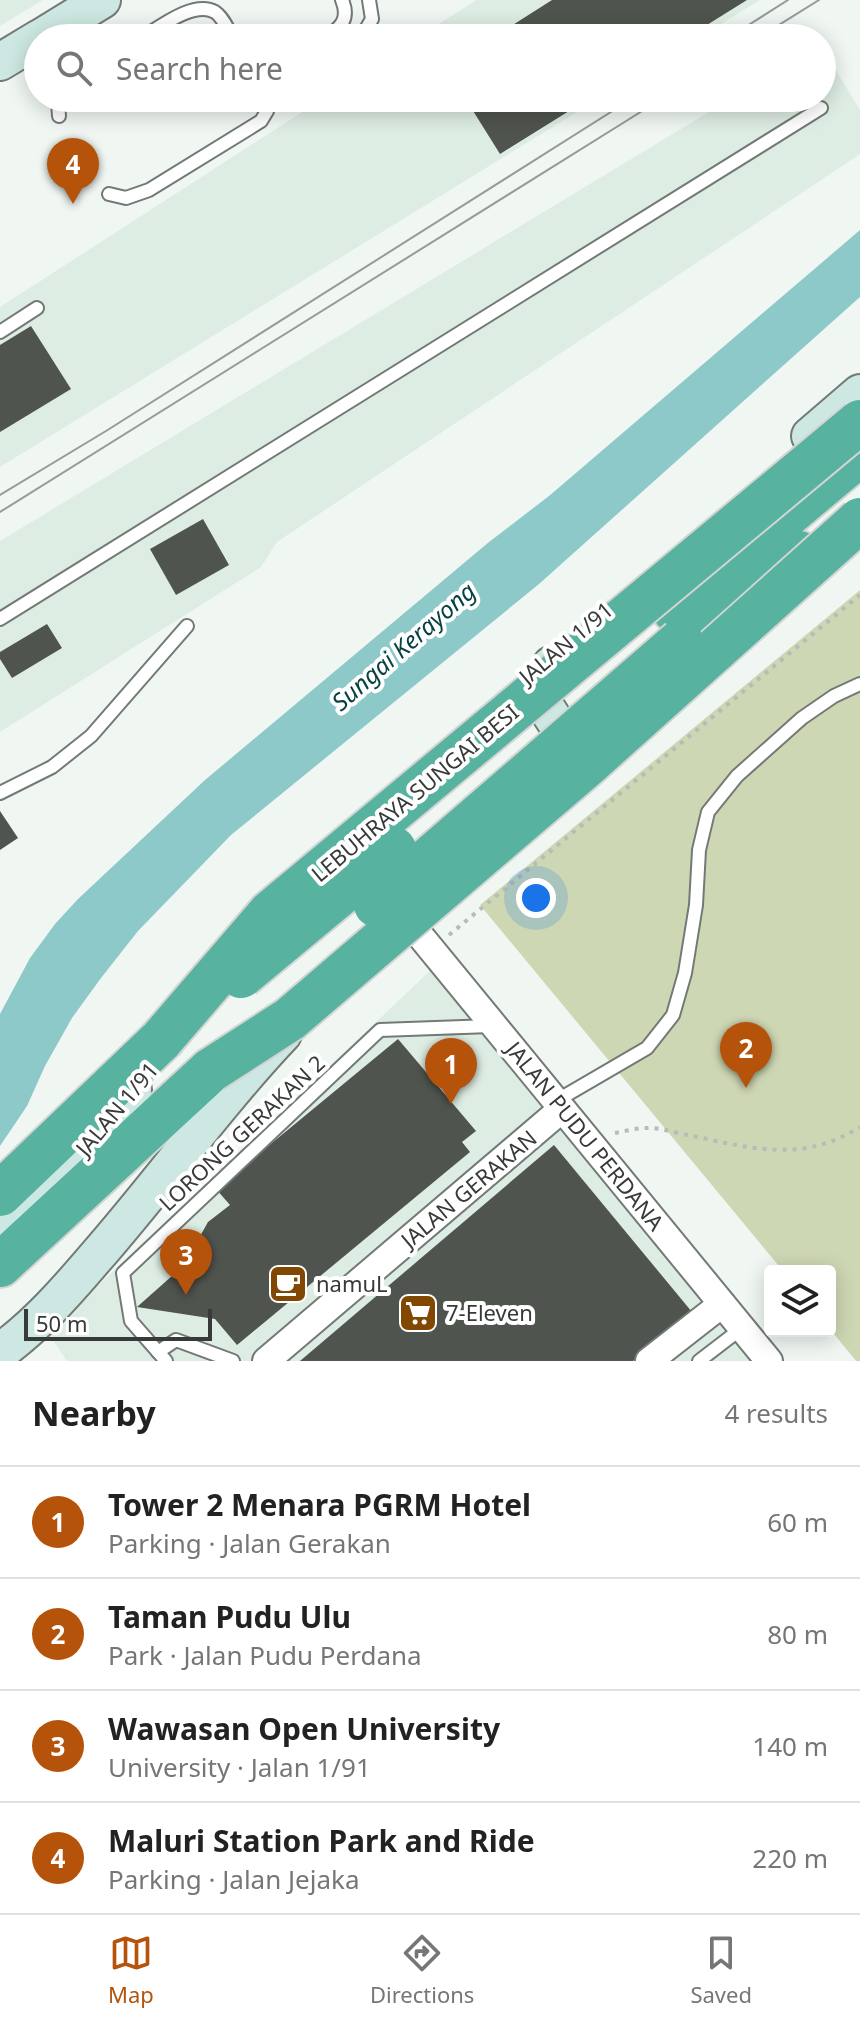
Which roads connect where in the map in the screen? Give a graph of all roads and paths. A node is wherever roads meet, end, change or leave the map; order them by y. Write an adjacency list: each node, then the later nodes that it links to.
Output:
1 (102, 0): 4 (street)
2 (342, 0): 7 (lane)
3 (369, 0): 8 (lane)
4 (62, 24)
5 (166, 24): 6 (lane)
6 (224, 24)
7 (342, 24)
8 (369, 24)
9 (24, 47): 10 (street)
10 (0, 62)
11 (59, 112): 14 (lane)
12 (266, 112): 15 (lane)
13 (815, 112): 25 (lane)
14 (59, 116)
15 (109, 194)
16 (37, 308): 17 (lane)
17 (0, 332)
18 (860, 393): 28 (street, JALAN 1/91)
19 (860, 422): 36 (highway, LEBUHRAYA SUNGAI BESI, bridge)
20 (860, 454): 26 (highway)
21 (860, 504): 26 (highway)
22 (860, 520): 37 (highway, bridge)
23 (860, 538): 30 (highway)
24 (860, 595): 34 (path)
25 (0, 619)
26 (685, 620): 36 (highway, bridge); 37 (highway, bridge)
27 (187, 626): 31 (lane)
28 (555, 652): 30 (street); 32 (street, JALAN 1/91)
29 (860, 684): 38 (lane)
30 (623, 718): 33 (street)
31 (0, 793)
32 (324, 862): 33 (street); 42 (street, JALAN 1/91)
33 (400, 911): 34 (street, JALAN PUDU PERDANA); 46 (street)
34 (432, 950): 35 (street, JALAN PUDU PERDANA)
35 (494, 1026): 38 (street, JALAN PUDU PERDANA); 47 (lane, LORONG GERAKAN 2)
36 (161, 1040): 41 (highway, LEBUHRAYA SUNGAI BESI)
37 (211, 1070): 43 (highway)
38 (559, 1105): 40 (street, JALAN PUDU PERDANA); 49 (street, JALAN GERAKAN)
39 (860, 1127): 40 (path)
40 (591, 1144): 44 (street, JALAN PUDU PERDANA)
41 (0, 1194)
42 (0, 1232)
43 (0, 1265)
44 (722, 1304): 45 (street, JALAN PUDU PERDANA); 50 (street)
45 (742, 1328): 51 (lane); 52 (street, JALAN PUDU PERDANA)
46 (0, 1352)
47 (162, 1357): 48 (lane)
48 (233, 1361)
49 (266, 1361)
50 (649, 1361)
51 (699, 1361)
52 (769, 1361)

